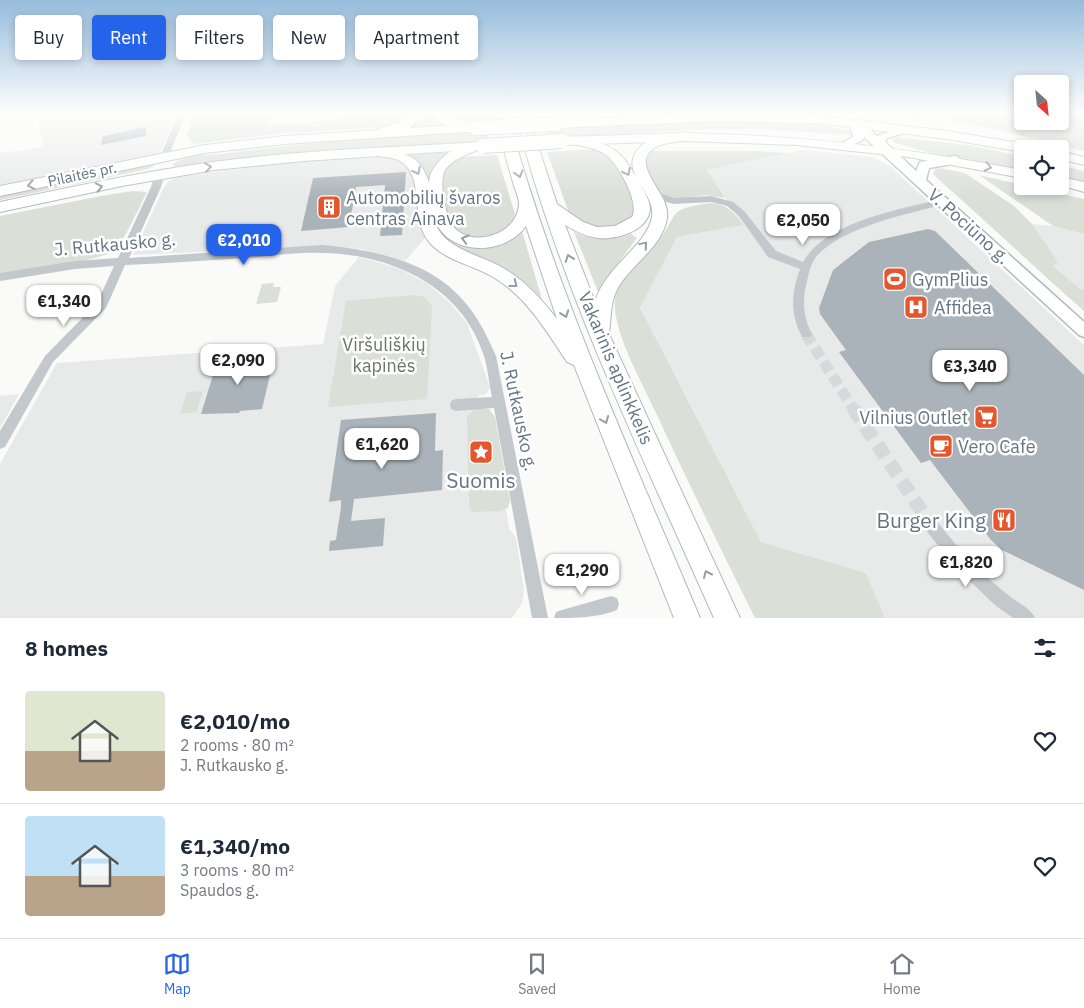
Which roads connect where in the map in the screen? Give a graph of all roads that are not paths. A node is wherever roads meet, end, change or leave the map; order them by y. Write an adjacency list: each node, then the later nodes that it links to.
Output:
1 (171, 141): 18 (street)
2 (286, 141): 18 (main road, Pilaitės pr.)
3 (509, 141): 29 (main road, Vakarinis aplinkkelis, one-way to 29)
4 (530, 141): 32 (main road, Vakarinis aplinkkelis)
5 (554, 141): 14 (main road, Pilaitės pr., bridge)
6 (571, 141): 32 (main road, one-way to 32)
7 (664, 141): 28 (main road)
8 (803, 141): 13 (main road, Pilaitės pr.)
9 (853, 141): 13 (main road)
10 (874, 141): 16 (main road, V. Pociūno g.)
11 (880, 141): 16 (main road)
12 (980, 141): 15 (main road, Pilaitės pr.)
13 (846, 144): 16 (main road, Pilaitės pr.)
14 (477, 146): 17 (main road, Pilaitės pr.); 29 (main road, one-way to 14)
15 (1014, 146)
16 (882, 148): 20 (main road, Pilaitės pr.); 24 (main road, V. Pociūno g.)
17 (375, 152): 23 (main road, Pilaitės pr., one-way to 17); 41 (main road, one-way to 41)
18 (164, 157): 23 (main road); 27 (main road, Pilaitės pr., one-way to 27)
19 (1069, 158): 21 (main road)
20 (954, 160): 22 (main road, Pilaitės pr., one-way to 22); 24 (main road)
21 (1084, 161)
22 (1014, 172)
23 (160, 174): 33 (main road, Pilaitės pr., one-way to 23); 35 (street)
24 (920, 182): 30 (main road, V. Pociūno g.)
25 (1069, 183): 26 (main road)
26 (1084, 187)
27 (0, 191)
28 (655, 194): 31 (street); 34 (main road)
29 (527, 202): 41 (main road, Vakarinis aplinkkelis, one-way to 41)
30 (942, 202): 36 (street); 38 (main road, V. Pociūno g.)
31 (683, 203): 34 (street); 36 (street)
32 (550, 205): 40 (main road, Vakarinis aplinkkelis, one-way to 32)
33 (0, 207)
34 (659, 220): 40 (main road, one-way to 34)
35 (122, 261): 37 (street, J. Rutkausko g.); 42 (street, J. Rutkausko g.); 44 (street)
36 (805, 268): 39 (street)
37 (0, 277)
38 (1084, 331)
39 (806, 334)
40 (600, 336): 50 (main road, Vakarinis aplinkkelis, one-way to 40)
41 (587, 375): 49 (main road, Vakarinis aplinkkelis, one-way to 49)
42 (500, 402): 43 (street); 47 (street, J. Rutkausko g.)
43 (456, 405)
44 (0, 443)
45 (933, 528): 51 (street)
46 (611, 604): 48 (street)
47 (540, 618)
48 (562, 618)
49 (687, 618)
50 (727, 618)
51 (1027, 618)

